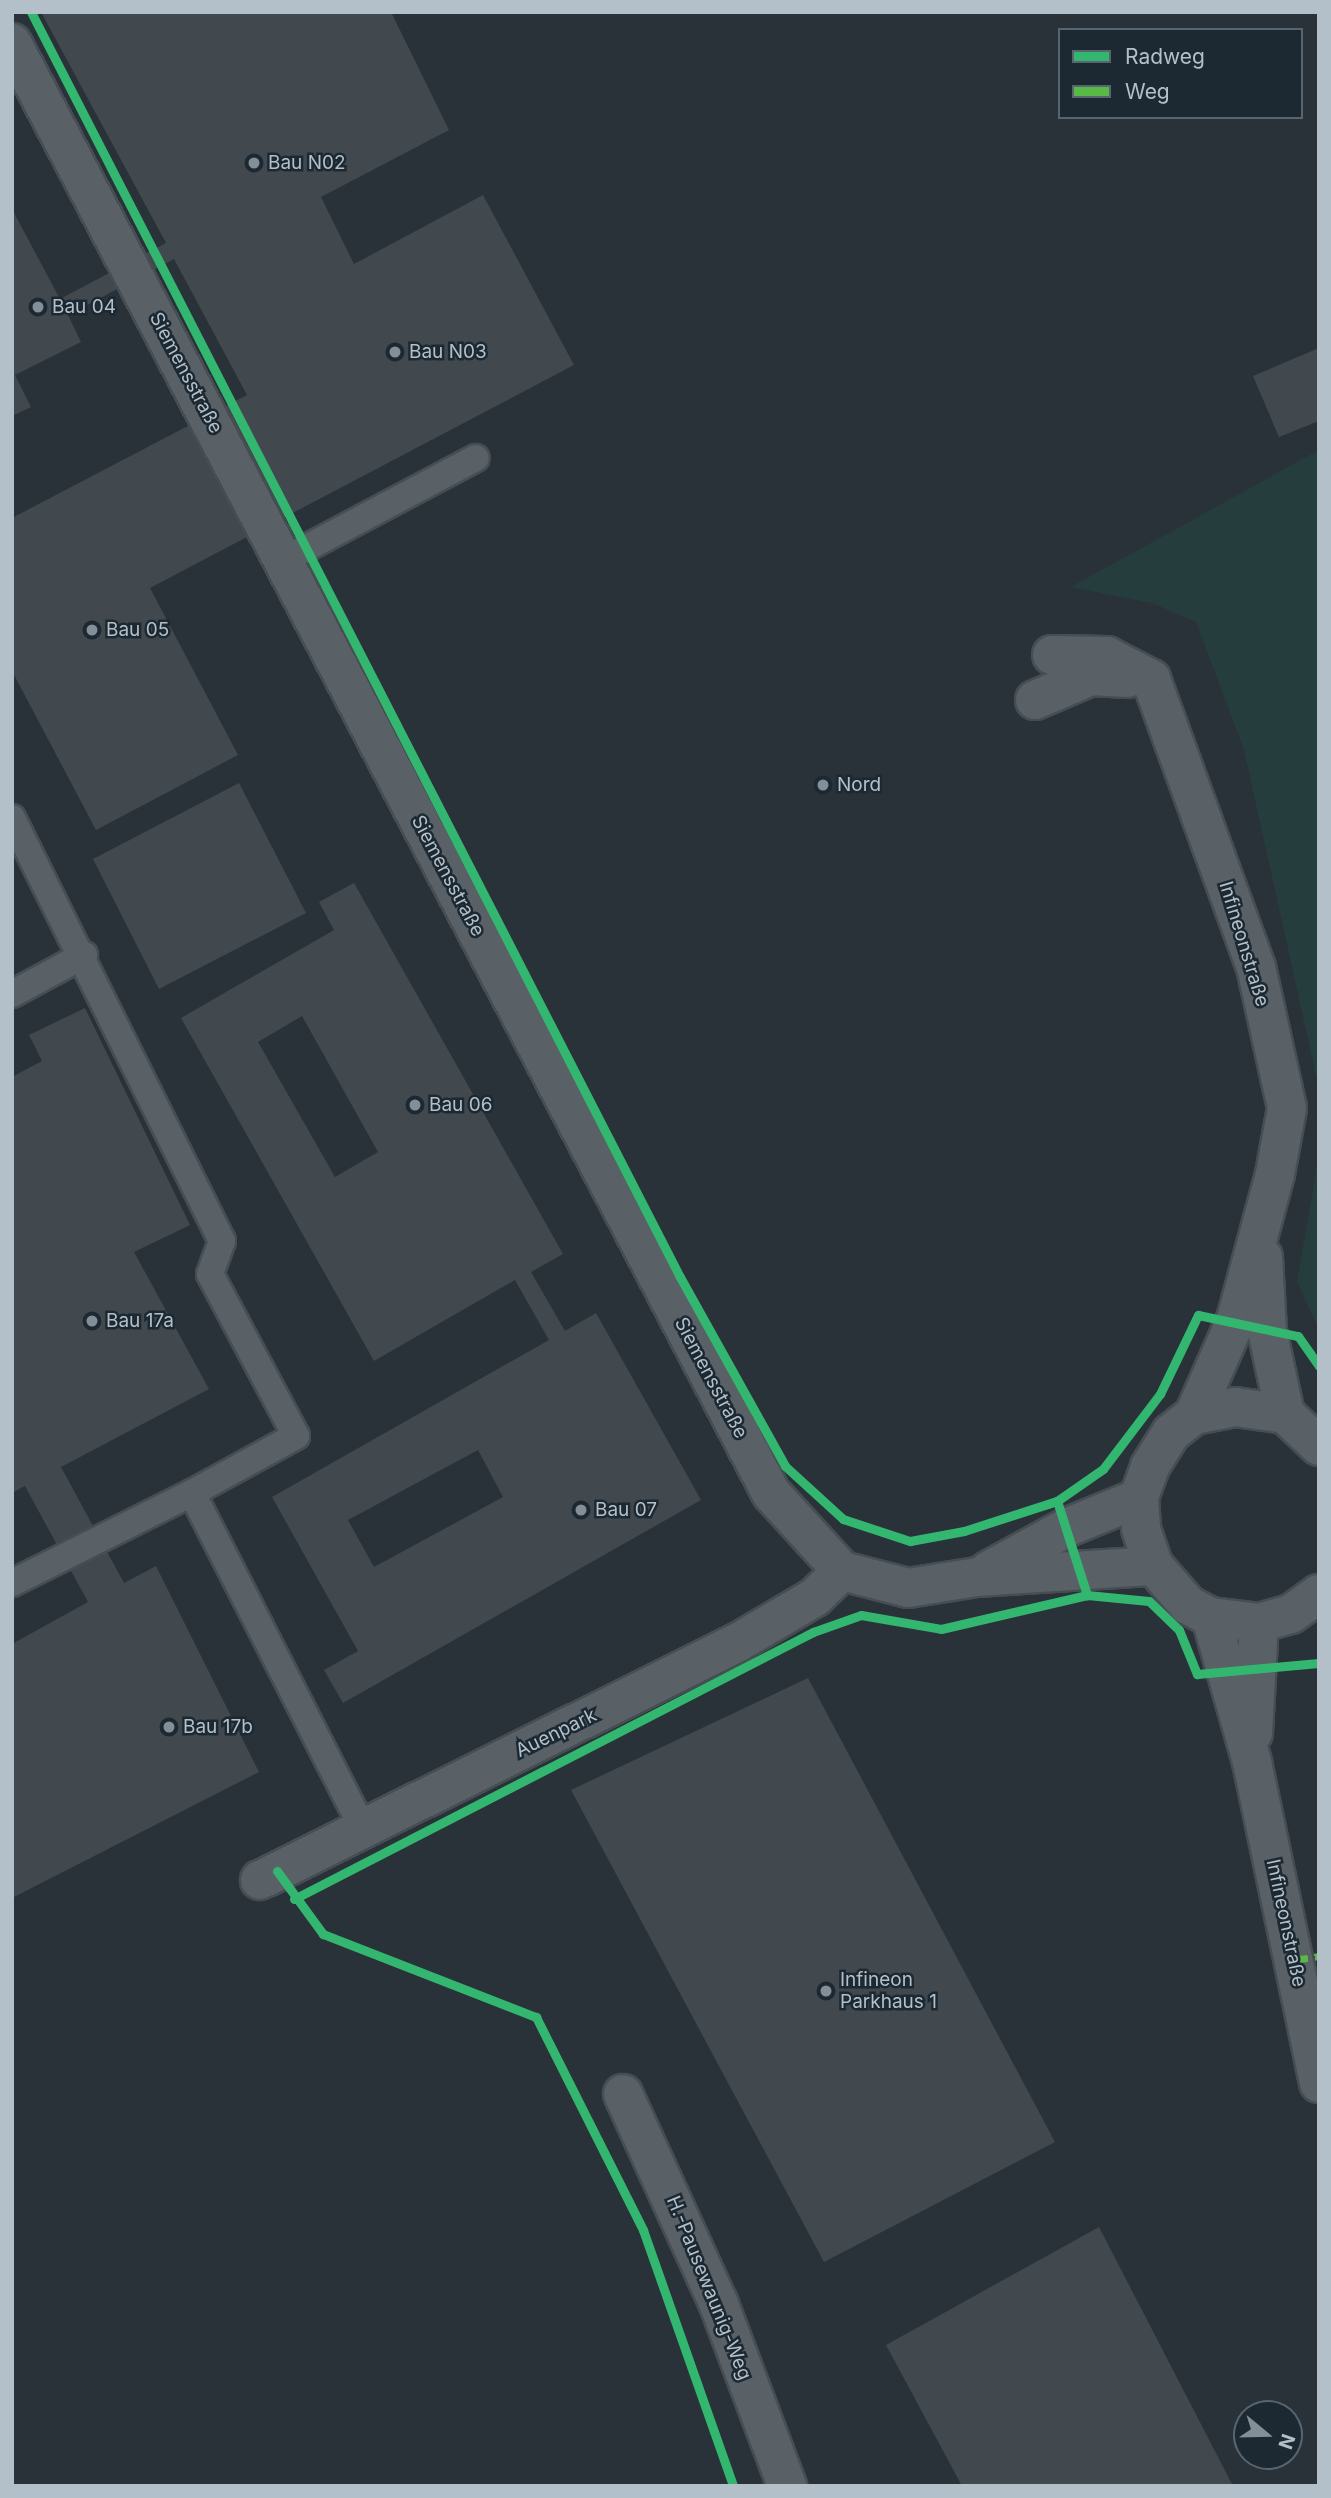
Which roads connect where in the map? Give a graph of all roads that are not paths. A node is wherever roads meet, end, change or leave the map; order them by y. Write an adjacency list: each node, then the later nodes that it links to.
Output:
1 (12, 43): 3 (street, Siemensstraße)
2 (476, 458): 3 (lane)
3 (284, 560): 17 (street, Siemensstraße)
4 (1052, 654): 5 (street)
5 (1151, 679): 6 (street); 10 (street, Infineonstraße)
6 (1035, 700)
7 (12, 818): 8 (lane)
8 (84, 956): 9 (lane); 14 (lane)
9 (12, 994)
10 (1261, 1217): 11 (street, Infineonstraße); 12 (street, Infineonstraße)
11 (1285, 1414): 12 (street); 13 (street)
12 (1194, 1415): 15 (street)
13 (1319, 1446)
14 (192, 1493): 19 (lane); 24 (lane)
15 (1139, 1498): 16 (street); 18 (street)
16 (1154, 1566): 18 (street); 21 (street)
17 (842, 1571): 18 (street); 24 (street, Auenpark)
18 (977, 1577)
19 (12, 1583)
20 (1319, 1594): 22 (street)
21 (1211, 1617): 22 (street); 23 (street, Infineonstraße)
22 (1259, 1623): 23 (street, Infineonstraße)
23 (1252, 1762): 26 (street, Infineonstraße)
24 (363, 1828): 25 (street, Auenpark)
25 (260, 1880)
26 (1319, 2083)
27 (623, 2094): 28 (street, H.-Pausewaunig-Weg)
28 (787, 2486)

